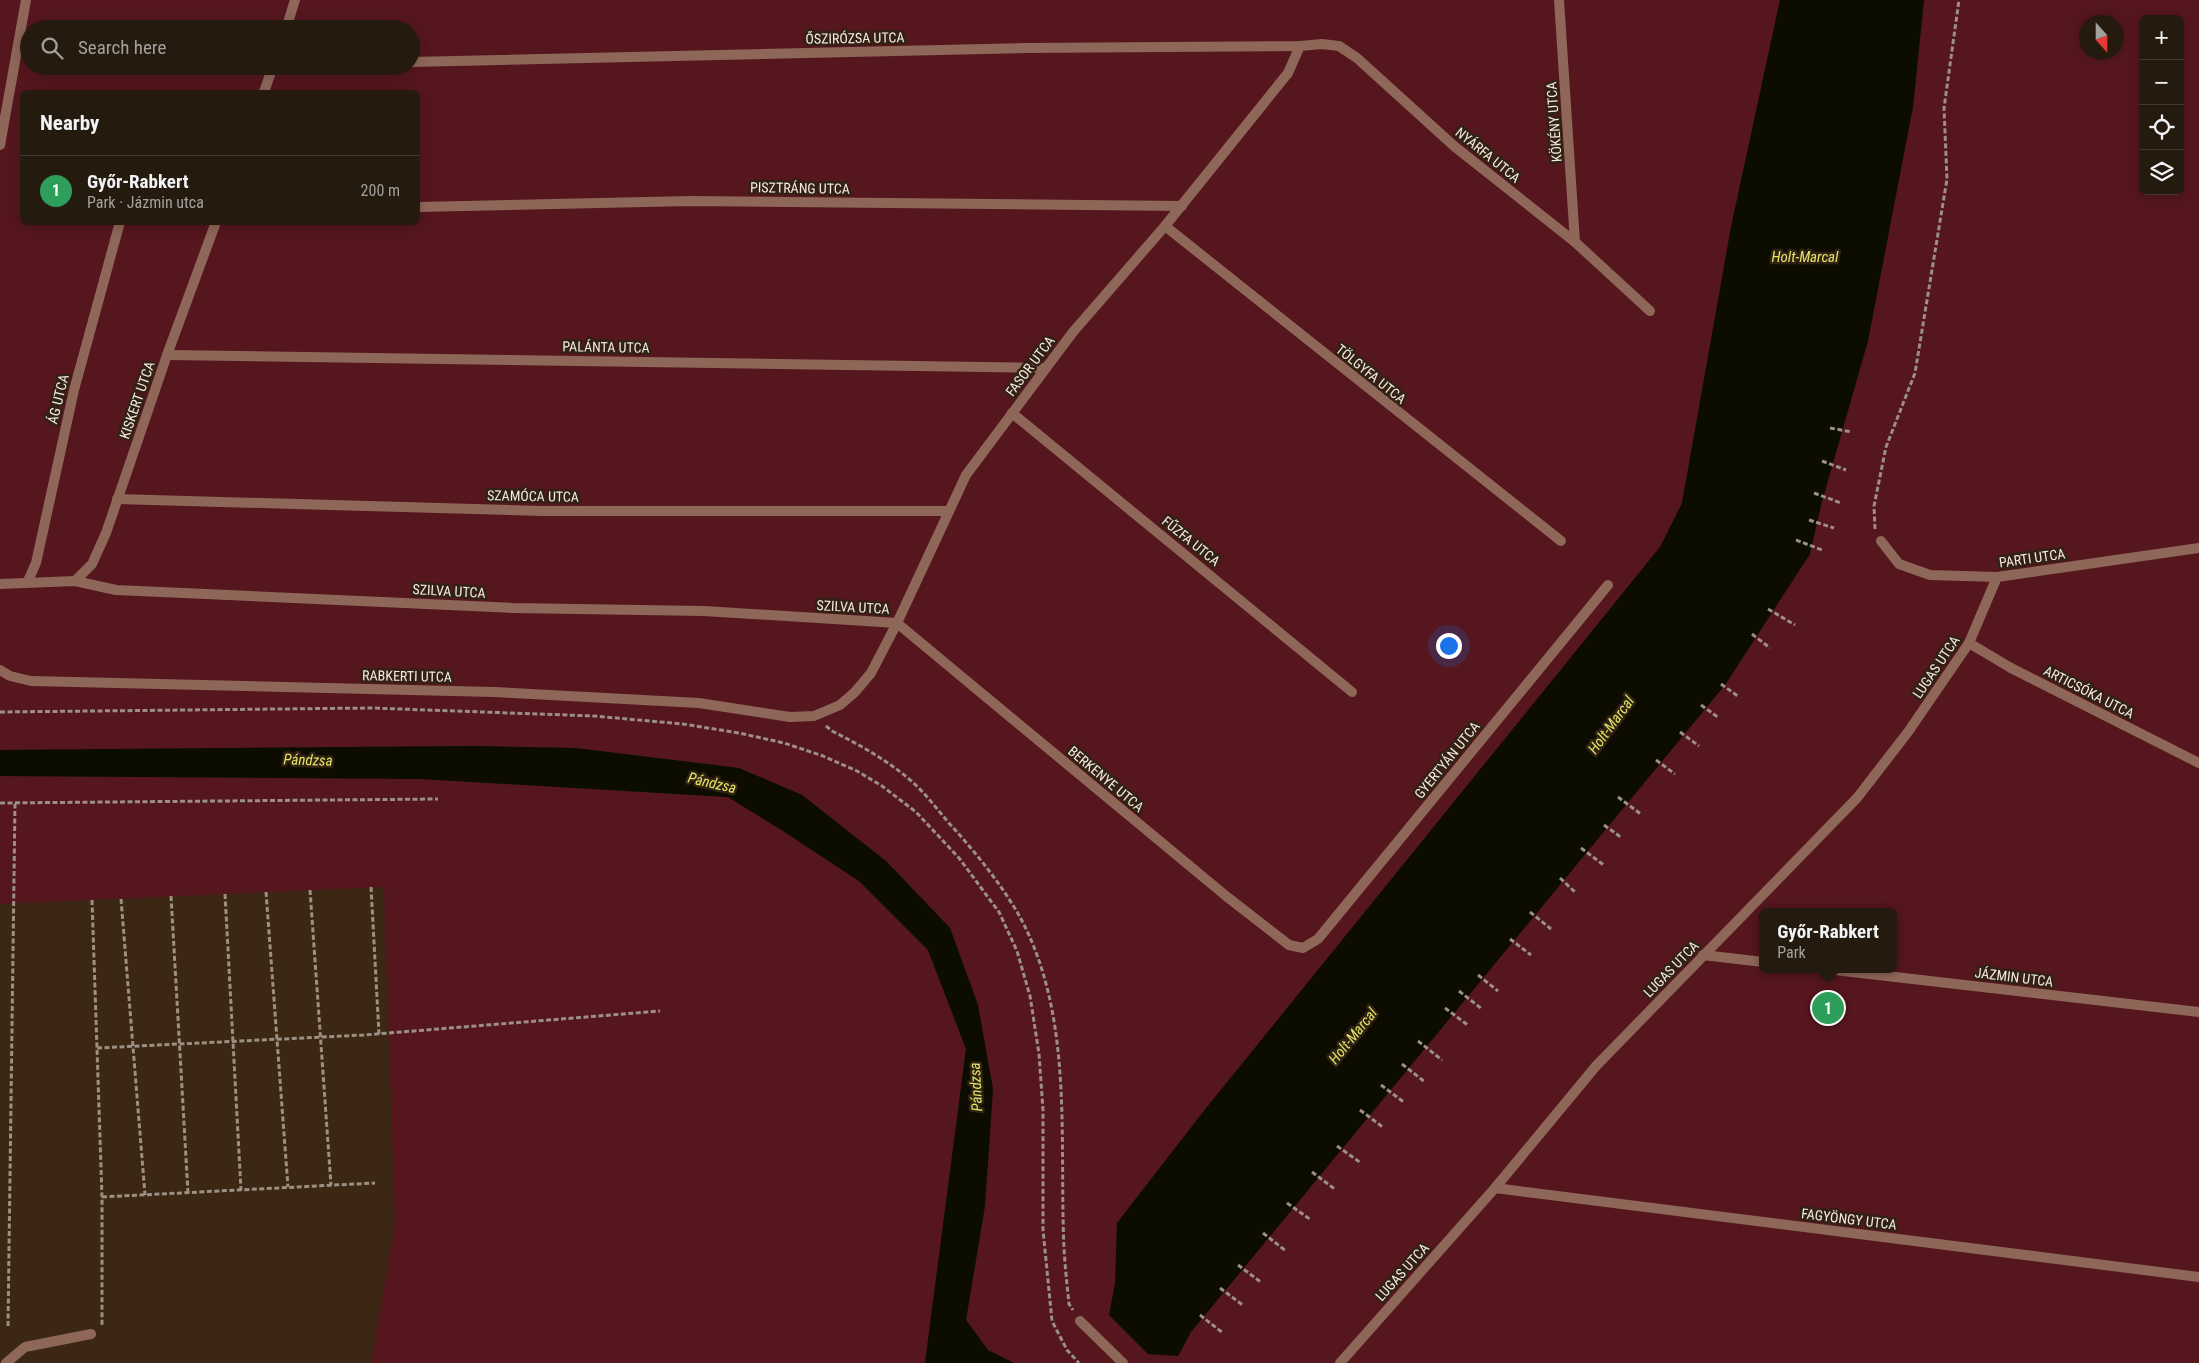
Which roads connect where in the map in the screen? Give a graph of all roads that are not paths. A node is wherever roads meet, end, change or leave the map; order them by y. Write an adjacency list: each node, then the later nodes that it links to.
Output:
1 (26, 0): 4 (street)
2 (295, 0): 5 (street)
3 (1559, 0): 17 (street, KÖKÉNY UTCA)
4 (22, 20)
5 (289, 20)
6 (20, 33): 11 (street)
7 (1300, 46): 8 (street, ŐSZIRÓZSA UTCA); 12 (street, FASOR UTCA); 17 (street, NYÁRFA UTCA)
8 (420, 62)
9 (270, 75): 10 (street)
10 (265, 90)
11 (0, 145)
12 (1182, 206): 13 (street, PISZTRÁNG UTCA); 16 (street, FASOR UTCA)
13 (420, 207)
14 (119, 225): 29 (street, ÁG UTCA)
15 (215, 225): 19 (street, KISKERT UTCA)
16 (1165, 226): 20 (street, FASOR UTCA); 24 (street, TÖLGYFA UTCA)
17 (1575, 242): 18 (street, NYÁRFA UTCA)
18 (1650, 311)
19 (166, 355): 20 (street, PALÁNTA UTCA); 22 (street, KISKERT UTCA)
20 (1045, 368): 21 (street, FASOR UTCA)
21 (1012, 413): 23 (street, FASOR UTCA); 35 (street, FŰZFA UTCA)
22 (117, 499): 23 (street, SZAMÓCA UTCA); 28 (street, KISKERT UTCA)
23 (949, 511): 32 (street, FASOR UTCA)
24 (1561, 541)
25 (1881, 541): 27 (street, PARTI UTCA)
26 (2199, 548): 27 (street, PARTI UTCA)
27 (1997, 577): 33 (street, LUGAS UTCA)
28 (75, 581): 29 (street, SZILVA UTCA); 32 (street, SZILVA UTCA)
29 (27, 583): 30 (street, SZILVA UTCA)
30 (0, 584)
31 (1608, 585): 38 (street, GYERTYÁN UTCA)
32 (897, 623): 36 (street, FASOR UTCA); 38 (street, BERKENYE UTCA)
33 (1969, 643): 37 (street, ARTICSÓKA UTCA); 39 (street, LUGAS UTCA)
34 (0, 670): 36 (street, RABKERTI UTCA)
35 (1352, 692)
36 (814, 716)
37 (2199, 763)
38 (1303, 948)
39 (1703, 955): 40 (street); 43 (street, LUGAS UTCA)
40 (1759, 962)
41 (1861, 973): 42 (street, JÁZMIN UTCA)
42 (2199, 1012)
43 (1495, 1188): 44 (street, FAGYÖNGY UTCA); 49 (street, LUGAS UTCA)
44 (2199, 1277)
45 (1080, 1321): 48 (street)
46 (91, 1334): 47 (street)
47 (6, 1363)
48 (1124, 1363)
49 (1340, 1363)

